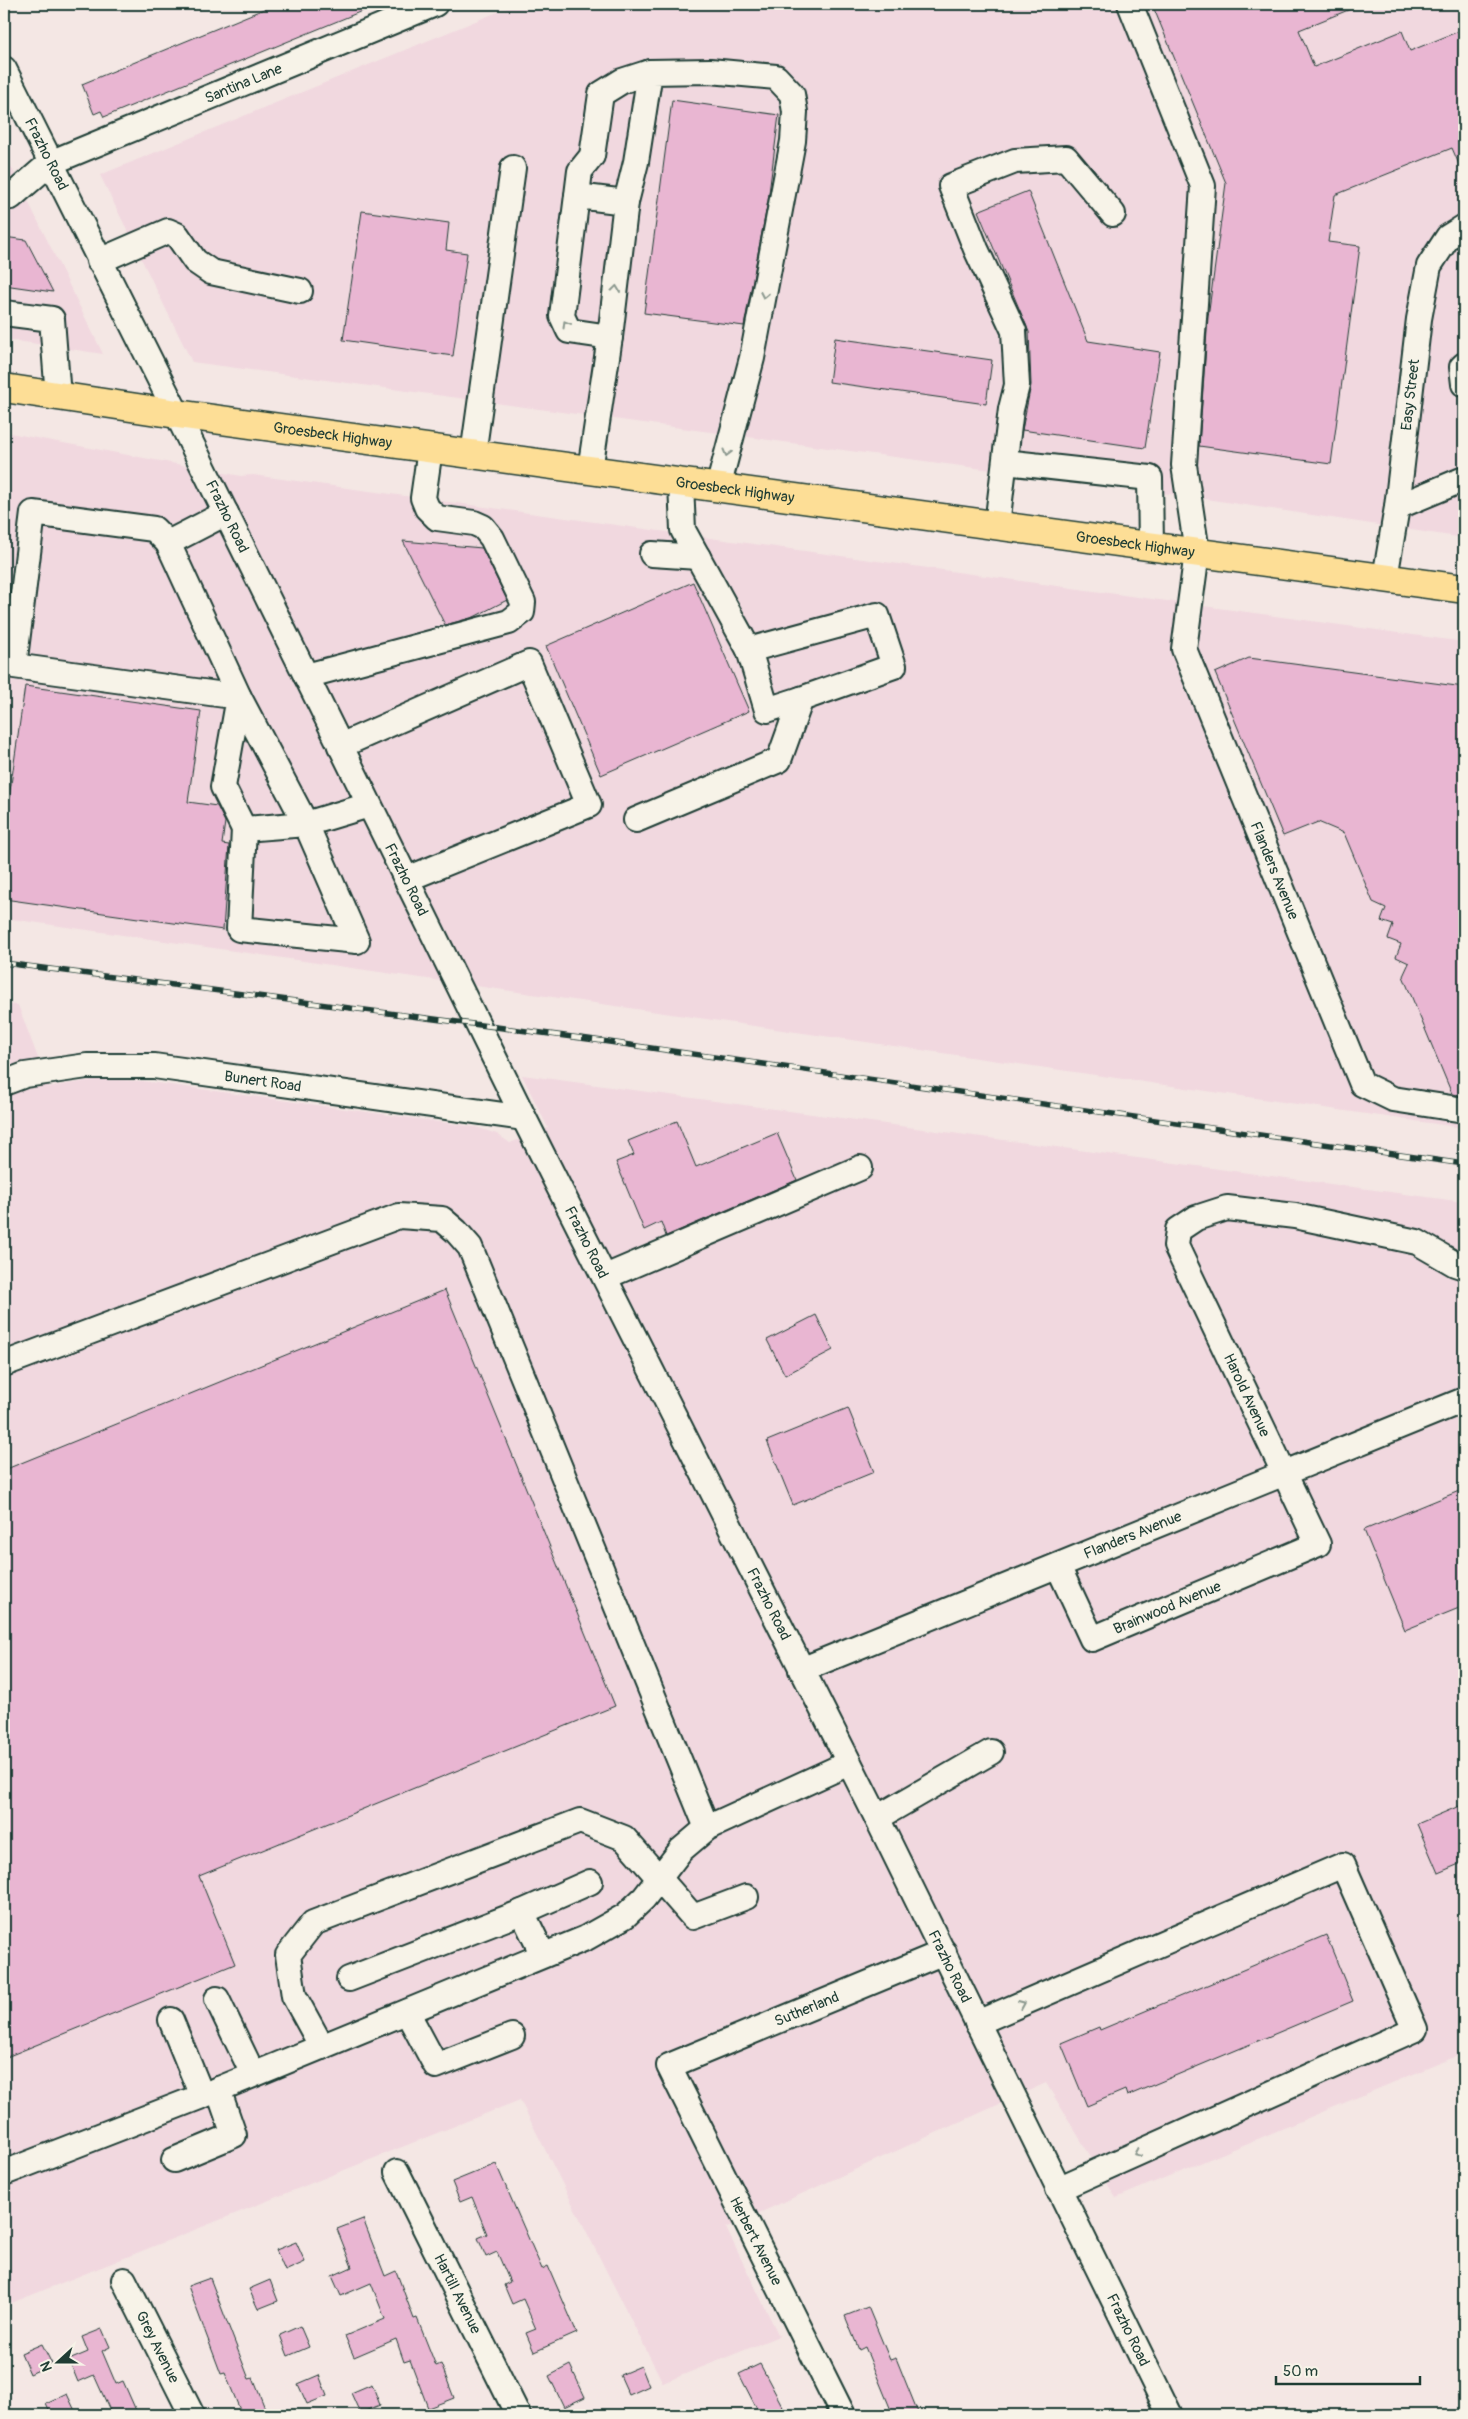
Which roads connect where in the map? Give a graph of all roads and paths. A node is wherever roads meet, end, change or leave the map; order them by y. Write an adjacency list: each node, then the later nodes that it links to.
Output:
1 (435, 4): 5 (street, Santina Lane)
2 (1130, 4): 33 (street, Flanders Avenue)
3 (4, 69): 5 (street, Frazho Road)
4 (650, 72): 7 (street); 9 (street); 27 (street, one-way to 27)
5 (50, 164): 8 (street, Santina Lane); 12 (street, Frazho Road)
6 (513, 168): 22 (street)
7 (577, 196): 9 (street); 15 (street, one-way to 7)
8 (4, 198)
9 (626, 202): 15 (street, one-way to 9)
10 (1113, 214): 23 (street)
11 (1464, 227): 28 (street, Easy Street)
12 (100, 261): 13 (street); 20 (street, Frazho Road)
13 (300, 291)
14 (4, 313): 19 (street)
15 (610, 337): 24 (street)
16 (1464, 365): 17 (street)
17 (1464, 384)
18 (4, 388): 19 (main road, Groesbeck Highway)
19 (58, 396): 20 (main road, Groesbeck Highway)
20 (177, 414): 21 (main road, Groesbeck Highway); 29 (street, Frazho Road)
21 (430, 449): 22 (main road, Groesbeck Highway); 39 (street)
22 (474, 455): 24 (main road, Groesbeck Highway)
23 (1005, 462): 30 (street); 32 (street)
24 (590, 470): 26 (main road, Groesbeck Highway)
25 (1464, 479): 28 (street)
26 (681, 483): 27 (main road, Groesbeck Highway); 35 (street)
27 (718, 488): 30 (main road, Groesbeck Highway)
28 (1397, 507): 36 (street, Easy Street)
29 (226, 513): 31 (street); 39 (street, Frazho Road)
30 (997, 526): 32 (main road, Groesbeck Highway)
31 (168, 543): 40 (street); 40 (street)
32 (1151, 546): 33 (main road, Groesbeck Highway)
33 (1197, 552): 36 (main road, Groesbeck Highway); 49 (street, Flanders Avenue)
34 (652, 554): 35 (street)
35 (698, 557): 38 (street)
36 (1385, 578): 37 (main road, Groesbeck Highway)
37 (1464, 589)
38 (750, 650): 41 (street); 41 (street)
39 (306, 676): 42 (street, Frazho Road)
40 (239, 697): 45 (street); 46 (street)
41 (801, 699): 44 (street)
42 (340, 746): 43 (street, Frazho Road); 47 (street)
43 (369, 805): 45 (street); 47 (street, Frazho Road)
44 (636, 820)
45 (306, 824): 46 (street); 46 (street)
46 (244, 829)
47 (407, 880): 50 (street, Frazho Road)
48 (4, 1083): 50 (street, Bunert Road)
49 (1464, 1110)
50 (524, 1118): 53 (street, Frazho Road)
51 (860, 1168): 53 (street)
52 (1464, 1267): 56 (street, Harold Avenue)
53 (605, 1277): 59 (street, Frazho Road)
54 (4, 1364): 63 (street)
55 (1464, 1400): 56 (street, Flanders Avenue)
56 (1284, 1474): 57 (street, Harold Avenue); 58 (street, Flanders Avenue)
57 (1318, 1544): 58 (street, Brainwood Avenue)
58 (1058, 1566): 59 (street, Flanders Avenue)
59 (801, 1670): 61 (street, Frazho Road)
60 (991, 1752): 62 (street)
61 (849, 1763): 62 (street, Frazho Road); 63 (street)
62 (877, 1818): 68 (street, Frazho Road)
63 (707, 1828): 64 (street)
64 (658, 1878): 66 (street); 69 (street); 76 (street)
65 (590, 1882): 67 (street)
66 (746, 1897)
67 (522, 1912): 69 (street); 70 (street)
68 (944, 1952): 74 (street, Frazho Road); 77 (street, Sutherland)
69 (543, 1955): 72 (street)
70 (349, 1979)
71 (217, 2000): 78 (street)
72 (407, 2012): 75 (street); 76 (street)
73 (171, 2020): 79 (street)
74 (977, 2023): 83 (street, Frazho Road); 83 (street, one-way to 83)
75 (512, 2036)
76 (322, 2047): 78 (street)
77 (669, 2066): 87 (street, Herbert Avenue)
78 (253, 2074): 79 (street)
79 (210, 2092): 80 (street); 81 (street)
80 (174, 2160)
81 (4, 2172)
82 (397, 2172): 86 (street, Hartill Avenue)
83 (1058, 2189): 88 (street, Frazho Road)
84 (124, 2280): 85 (street, Grey Avenue)
85 (192, 2415)
86 (518, 2415)
87 (844, 2415)
88 (1170, 2415)

